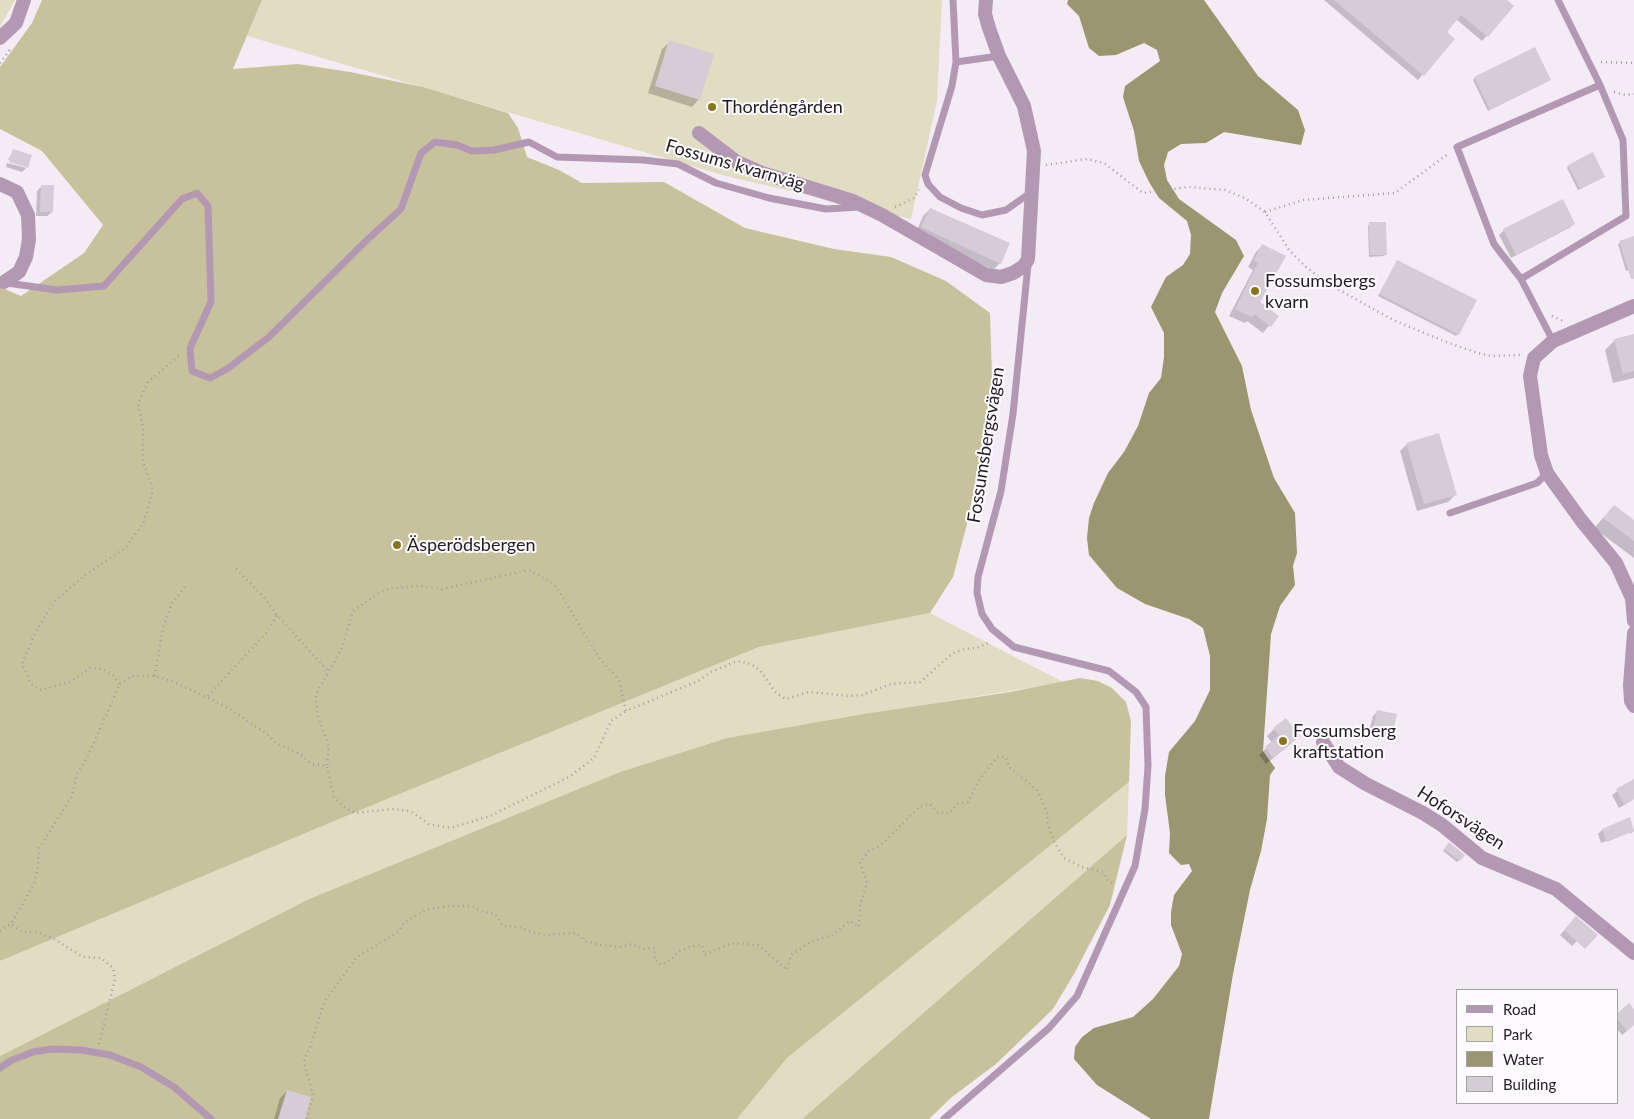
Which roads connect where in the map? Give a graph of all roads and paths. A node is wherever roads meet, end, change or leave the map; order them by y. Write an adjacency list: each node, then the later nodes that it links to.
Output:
1 (24, 0): 5 (street)
2 (953, 0): 7 (lane)
3 (986, 0): 6 (street)
4 (1558, 0): 9 (lane)
5 (0, 38)
6 (998, 56): 7 (lane); 14 (street)
7 (956, 62): 15 (lane)
8 (1634, 63): 9 (path)
9 (1590, 64): 10 (lane)
10 (1600, 85): 11 (path); 13 (lane); 22 (lane)
11 (1634, 94)
12 (699, 133): 18 (street)
13 (1457, 147): 19 (path); 22 (lane)
14 (1034, 165): 17 (street); 19 (path)
15 (925, 175): 17 (lane); 20 (path)
16 (0, 184): 23 (street)
17 (1032, 192): 21 (street)
18 (865, 207): 20 (street, Fossums kvarnväg); 26 (lane, Fossums kvarnväg)
19 (1265, 212): 27 (path)
20 (882, 214): 21 (street, Fossums kvarnväg)
21 (1028, 259): 35 (lane, Fossumsbergsvägen)
22 (1521, 279): 25 (lane)
23 (2, 281): 26 (lane)
24 (1634, 306): 25 (street)
25 (1553, 341): 27 (street)
26 (190, 348): 38 (path)
27 (1534, 358): 28 (street)
28 (1547, 473): 29 (lane); 33 (street)
29 (1450, 513)
30 (236, 569): 32 (path)
31 (187, 584): 37 (path)
32 (277, 615): 36 (path); 39 (path)
33 (1634, 621)
34 (1634, 633): 40 (street)
35 (998, 634): 41 (path); 52 (lane, Fossumsbergsvägen)
36 (329, 672): 41 (path); 43 (path)
37 (155, 676): 38 (path); 39 (path)
38 (120, 684): 45 (path)
39 (208, 696): 43 (path)
40 (1634, 706)
41 (626, 711): 43 (path)
42 (1323, 742): 47 (street, Hoforsvägen)
43 (327, 766)
44 (1119, 884): 51 (path)
45 (11, 924): 46 (path); 48 (path)
46 (0, 931)
47 (1634, 953)
48 (98, 1053): 49 (lane); 50 (lane)
49 (0, 1068)
50 (211, 1119)
51 (307, 1119)
52 (944, 1119)

